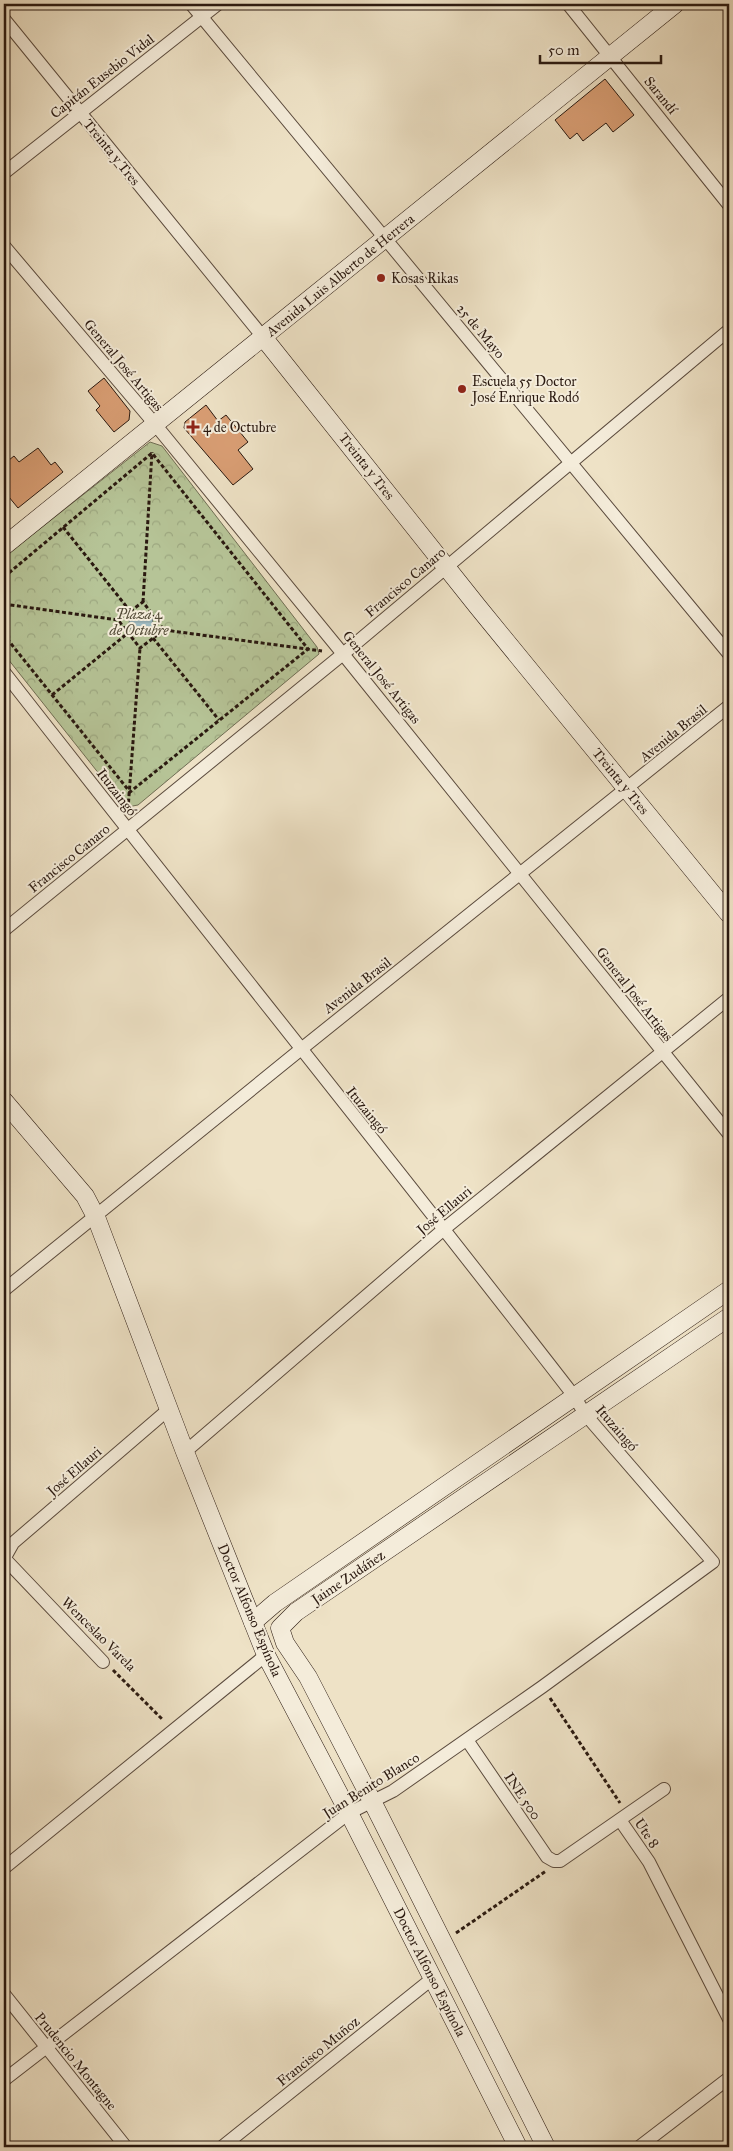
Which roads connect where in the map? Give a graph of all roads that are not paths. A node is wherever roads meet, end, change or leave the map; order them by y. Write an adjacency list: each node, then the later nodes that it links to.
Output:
1 (191, 4): 5 (street, 25 de Mayo)
2 (218, 4): 5 (street, Capitán Eusebio Vidal)
3 (568, 4): 7 (street, Sarandí)
4 (675, 4): 7 (street, Avenida Luis Alberto de Herrera)
5 (202, 17): 8 (street, Capitán Eusebio Vidal); 11 (street, 25 de Mayo)
6 (4, 19): 8 (street, Treinta y Tres)
7 (610, 56): 10 (street, Sarandí); 11 (street, Avenida Luis Alberto de Herrera)
8 (79, 112): 9 (street, Capitán Eusebio Vidal); 14 (street, Treinta y Tres)
9 (4, 173)
10 (729, 205)
11 (386, 238): 14 (street, Avenida Luis Alberto de Herrera); 16 (street, 25 de Mayo)
12 (4, 246): 15 (street, General José Artigas)
13 (729, 330): 16 (street, Francisco Canaro)
14 (263, 337): 15 (street, Avenida Luis Alberto de Herrera); 18 (street, Treinta y Tres)
15 (154, 423): 17 (street, Avenida Luis Alberto de Herrera); 19 (street, General José Artigas)
16 (571, 463): 18 (street, Francisco Canaro); 20 (street, 25 de Mayo)
17 (4, 546)
18 (446, 567): 19 (street, Francisco Canaro); 23 (street, Treinta y Tres)
19 (343, 654): 24 (street, Francisco Canaro); 25 (street, General José Artigas)
20 (729, 654)
21 (4, 672): 24 (street, Ituzaingó)
22 (729, 706): 23 (street, Avenida Brasil)
23 (628, 788): 25 (street, Avenida Brasil); 26 (street, Treinta y Tres)
24 (127, 830): 27 (street, Francisco Canaro); 29 (street, Ituzaingó)
25 (522, 874): 29 (street, Avenida Brasil); 30 (street, General José Artigas)
26 (729, 914)
27 (4, 930)
28 (729, 998): 30 (street, José Ellauri)
29 (300, 1050): 33 (street, Avenida Brasil); 34 (street, Ituzaingó)
30 (662, 1052): 32 (street, General José Artigas); 34 (street, José Ellauri)
31 (4, 1101): 33 (street, Doctor Alfonso Espínola)
32 (729, 1134)
33 (96, 1217): 35 (street, Avenida Brasil); 39 (street, Doctor Alfonso Espínola)
34 (444, 1229): 38 (street, Ituzaingó); 41 (street, José Ellauri)
35 (4, 1290)
36 (729, 1290): 38 (street, Jaime Zudáñez)
37 (729, 1317): 40 (street, Jaime Zudáñez)
38 (574, 1396): 40 (street, Ituzaingó); 44 (street, Jaime Zudáñez)
39 (169, 1410): 41 (street, Doctor Alfonso Espínola); 42 (street, José Ellauri)
40 (585, 1414): 43 (street, Ituzaingó); 45 (street, Jaime Zudáñez)
41 (185, 1452): 44 (street, Doctor Alfonso Espínola)
42 (4, 1558): 47 (street, Wenceslao Varela)
43 (714, 1562): 48 (street, Juan Benito Blanco)
44 (253, 1622): 45 (street); 46 (street, Doctor Alfonso Espínola)
45 (282, 1636): 46 (street, Jaime Zudáñez); 50 (street, Doctor Alfonso Espínola)
46 (266, 1655): 51 (street, Doctor Alfonso Espínola); 53 (street, Jaime Zudáñez)
47 (103, 1662)
48 (466, 1740): 50 (street, Juan Benito Blanco); 52 (street, INE 500)
49 (664, 1789): 52 (street)
50 (372, 1801): 51 (street, Juan Benito Blanco); 63 (street, Doctor Alfonso Espínola)
51 (349, 1813): 54 (street, Doctor Alfonso Espínola); 57 (street, Juan Benito Blanco)
52 (624, 1817): 56 (street, Ute 8)
53 (4, 1868)
54 (433, 1978): 61 (street, Francisco Muñoz); 62 (street, Doctor Alfonso Espínola)
55 (4, 1994): 57 (street, Prudencio Montagne)
56 (729, 2019)
57 (46, 2047): 59 (street, Juan Benito Blanco); 60 (street, Prudencio Montagne)
58 (729, 2078): 64 (street)
59 (4, 2080)
60 (126, 2147)
61 (222, 2147)
62 (517, 2147)
63 (546, 2147)
64 (639, 2147)

